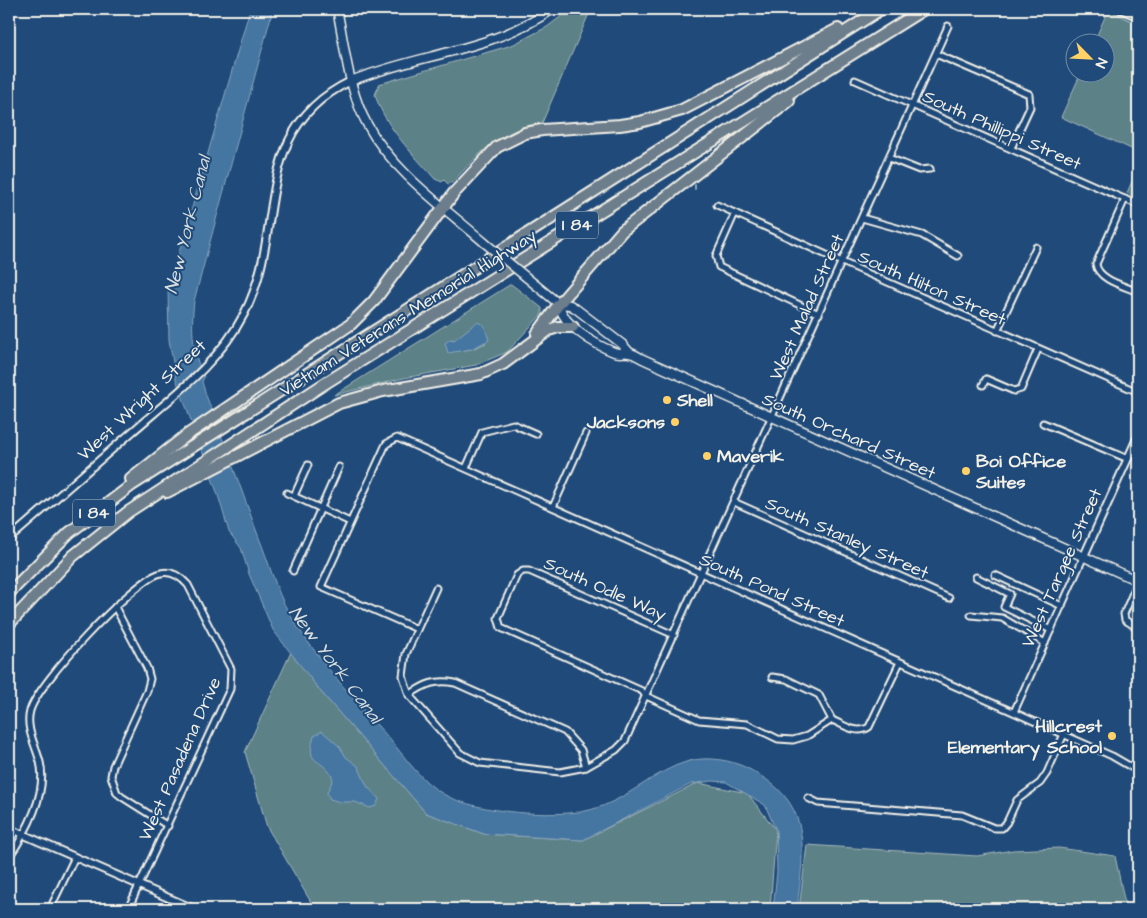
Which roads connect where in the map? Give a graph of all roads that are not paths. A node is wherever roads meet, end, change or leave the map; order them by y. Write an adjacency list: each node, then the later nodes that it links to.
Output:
1 (337, 9): 12 (main road, South Orchard Street)
2 (552, 9): 12 (main road)
3 (876, 9): 20 (highway)
4 (881, 9): 52 (highway, Vietnam Veterans Memorial Highway / I 84)
5 (924, 9): 10 (highway, Vietnam Veterans Memorial Highway / I 84)
6 (1119, 9): 7 (street)
7 (1138, 17)
8 (948, 26): 9 (street, West Malad Street)
9 (936, 54): 13 (street, West Malad Street); 14 (street)
10 (839, 62): 27 (highway); 45 (highway, Vietnam Veterans Memorial Highway / I 84)
11 (855, 80): 13 (street, South Phillippi Street)
12 (351, 81): 20 (main road, South Orchard Street); 53 (street, West Wright Street)
13 (913, 104): 14 (street, South Phillippi Street); 15 (street, West Malad Street)
14 (1012, 148): 17 (street, South Phillippi Street)
15 (889, 158): 16 (street); 22 (street, West Malad Street)
16 (930, 169)
17 (1125, 199): 19 (street, South Phillippi Street); 26 (street)
18 (717, 205): 21 (street, South Hilton Street)
19 (1138, 205)
20 (444, 207): 27 (main road, South Orchard Street, bridge); 52 (highway)
21 (735, 213): 25 (street, South Hilton Street); 28 (street)
22 (862, 218): 24 (street); 25 (street, West Malad Street)
23 (1036, 247): 30 (street)
24 (958, 256)
25 (842, 262): 28 (street, West Malad Street); 30 (street, South Hilton Street)
26 (1138, 292)
27 (559, 304): 29 (main road, South Orchard Street); 31 (highway); 33 (main road, South Orchard Street)
28 (819, 314): 36 (street, West Malad Street)
29 (573, 327): 31 (highway); 33 (main road, South Orchard Street)
30 (998, 332): 32 (street, South Hilton Street)
31 (533, 340): 45 (highway)
32 (1038, 349): 34 (street); 35 (street, South Hilton Street)
33 (630, 353): 36 (main road, South Orchard Street)
34 (983, 385)
35 (1138, 392)
36 (772, 418): 48 (street, West Malad Street); 54 (main road, South Orchard Street)
37 (1043, 423): 41 (street)
38 (586, 433): 49 (street)
39 (536, 434): 44 (street)
40 (1138, 436): 41 (street, West Targee Street)
41 (1128, 459): 54 (street, West Targee Street)
42 (308, 465): 47 (street)
43 (339, 467): 50 (street)
44 (466, 468): 49 (street, South Pond Street); 51 (street, South Pond Street)
45 (201, 470): 66 (highway, I 84)
46 (287, 493): 47 (street)
47 (294, 496): 50 (street)
48 (734, 502): 56 (street, West Malad Street); 62 (street, South Stanley Street)
49 (553, 507): 56 (street, South Pond Street)
50 (321, 508): 51 (street); 55 (street)
51 (350, 522): 68 (street)
52 (69, 533): 61 (highway, Vietnam Veterans Memorial Highway / I 84)
53 (9, 539)
54 (1084, 556): 59 (main road, South Orchard Street); 63 (street, West Targee Street)
55 (293, 571)
56 (701, 574): 70 (street, West Malad Street); 72 (street, South Pond Street)
57 (995, 575): 63 (street)
58 (976, 577): 69 (street)
59 (1138, 581): 67 (street)
60 (436, 588): 68 (street)
61 (9, 593)
62 (949, 598)
63 (1062, 606): 69 (street, West Targee Street)
64 (115, 607): 82 (street); 82 (street, West Pasadena Drive); 84 (street)
65 (972, 615): 71 (street)
66 (9, 624)
67 (1138, 628)
68 (417, 629): 74 (street)
69 (1051, 630): 71 (street, West Targee Street)
70 (674, 635): 75 (street, West Malad Street); 75 (street, South Odle Way)
71 (1045, 643): 76 (street, West Targee Street)
72 (900, 662): 76 (street, South Pond Street); 77 (street)
73 (772, 677): 77 (street)
74 (409, 695): 79 (street); 79 (street)
75 (646, 696): 77 (street); 79 (street, West Malad Street)
76 (1014, 712): 78 (street, South Pond Street)
77 (832, 720)
78 (1064, 734): 80 (street, South Pond Street); 81 (street)
79 (586, 766)
80 (1138, 771)
81 (808, 798)
82 (168, 826): 87 (street, West Pasadena Drive)
83 (9, 828): 84 (street)
84 (22, 834): 85 (street); 86 (street)
85 (9, 857)
86 (75, 857): 87 (street); 88 (street)
87 (139, 885): 89 (street, West Pasadena Drive); 90 (street)
88 (50, 909)
89 (128, 909)
90 (194, 909)

